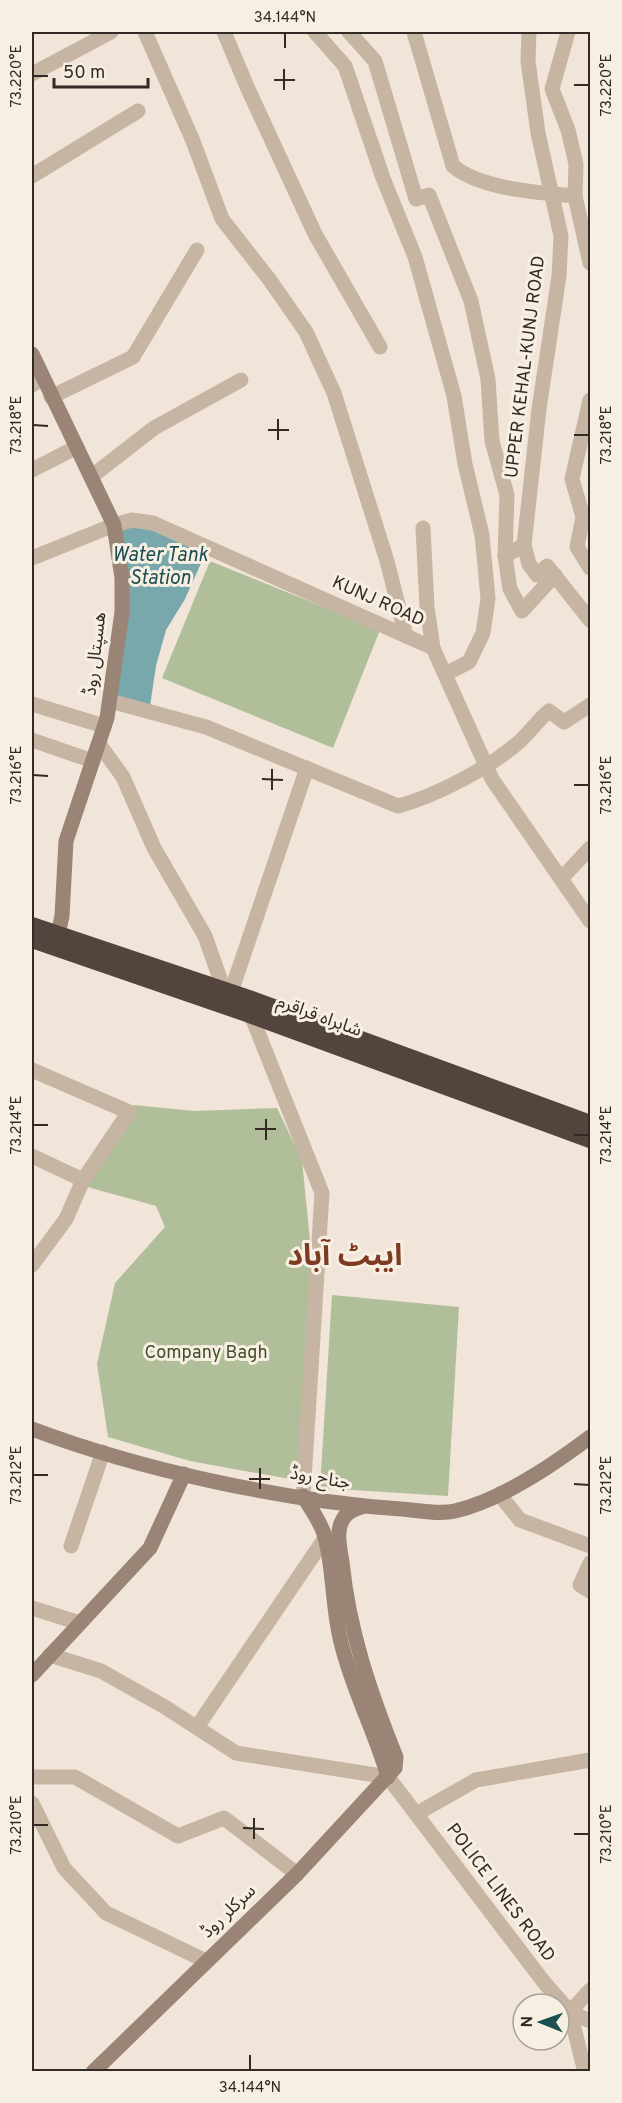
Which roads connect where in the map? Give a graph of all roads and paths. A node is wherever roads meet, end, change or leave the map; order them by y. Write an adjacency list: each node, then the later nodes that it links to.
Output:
1 (111, 32): 9 (street)
2 (145, 32): 33 (street)
3 (224, 32): 16 (street)
4 (315, 32): 35 (street)
5 (349, 32): 28 (street)
6 (414, 32): 12 (street)
7 (529, 32): 12 (street, UPPER KEHAL-KUNJ ROAD)
8 (568, 32): 13 (street)
9 (32, 74)
10 (138, 111): 11 (street)
11 (32, 176)
12 (553, 194): 13 (street); 27 (street, UPPER KEHAL-KUNJ ROAD)
13 (575, 196): 15 (street)
14 (197, 250): 20 (street)
15 (591, 263)
16 (380, 347)
17 (32, 354): 19 (main road, ھسپتال روڈ)
18 (241, 380): 24 (street)
19 (37, 382): 20 (main road, ھسپتال روڈ)
20 (51, 397): 22 (main road, ھسپتال روڈ)
21 (591, 400): 30 (street)
22 (77, 447): 23 (street); 24 (main road, ھسپتال روڈ)
23 (32, 470)
24 (91, 477): 25 (main road, ھسپتال روڈ)
25 (114, 525): 29 (street, KUNJ ROAD); 33 (street, KUNJ ROAD); 36 (main road, ھسپتال روڈ)
26 (423, 528): 34 (street)
27 (524, 545): 28 (street); 31 (street)
28 (505, 556): 31 (street)
29 (32, 558)
30 (591, 568)
31 (555, 575): 32 (street)
32 (591, 620)
33 (406, 636): 34 (street, KUNJ ROAD)
34 (433, 648): 35 (street, KUNJ ROAD)
35 (445, 674): 43 (street, KUNJ ROAD)
36 (110, 700): 39 (main road, ھسپتال روڈ); 44 (street)
37 (591, 705): 43 (street)
38 (33, 709): 39 (street)
39 (104, 726): 41 (main road, ھسپتال روڈ)
40 (32, 740): 42 (street)
41 (99, 744): 42 (main road, ھسپتال روڈ); 51 (street)
42 (93, 761): 49 (main road, ھسپتال روڈ)
43 (486, 765): 44 (street); 46 (street, KUNJ ROAD)
44 (307, 768): 51 (street)
45 (591, 848): 46 (street)
46 (561, 879): 47 (street, KUNJ ROAD)
47 (591, 921)
48 (32, 926): 49 (highway, شاہراہ قراقرم)
49 (58, 934): 51 (highway, شاہراہ قراقرم)
50 (32, 939): 52 (highway, شاہراہ قراقرم)
51 (227, 991): 54 (highway, شاہراہ قراقرم)
52 (251, 1015): 55 (highway, شاہراہ قراقرم); 64 (street)
53 (32, 1070): 57 (street)
54 (591, 1124)
55 (591, 1139)
56 (32, 1156): 57 (street)
57 (83, 1180): 58 (street)
58 (32, 1265)
59 (32, 1429): 61 (main road, جناح روڈ)
60 (591, 1437): 63 (main road, جناح روڈ)
61 (103, 1452): 62 (main road, جناح روڈ); 68 (street)
62 (184, 1474): 64 (main road, جناح روڈ); 73 (main road)
63 (499, 1494): 66 (main road, جناح روڈ); 69 (street)
64 (303, 1496): 65 (main road, جناح روڈ); 67 (main road)
65 (343, 1503): 66 (main road, جناح روڈ); 67 (main road)
66 (364, 1506): 67 (main road)
67 (332, 1538): 76 (street); 79 (main road)
68 (71, 1546)
69 (591, 1546)
70 (591, 1563): 71 (street)
71 (591, 1591)
72 (32, 1608): 73 (street)
73 (80, 1623): 74 (main road)
74 (50, 1655): 75 (main road); 76 (street)
75 (32, 1675)
76 (197, 1727): 79 (street)
77 (589, 1763): 81 (street)
78 (32, 1777): 82 (street)
79 (388, 1777): 81 (street, POLICE LINES ROAD); 82 (main road, سرکلر روڈ)
80 (32, 1803): 83 (street)
81 (416, 1814): 85 (street, POLICE LINES ROAD)
82 (297, 1874): 83 (main road, سرکلر روڈ)
83 (206, 1961): 90 (main road, سرکلر روڈ)
84 (591, 1990): 86 (street)
85 (554, 1992)
86 (571, 2011)
87 (571, 2012): 89 (street, POLICE LINES ROAD)
88 (571, 2016): 91 (street)
89 (591, 2021)
90 (93, 2072)
91 (585, 2072)

